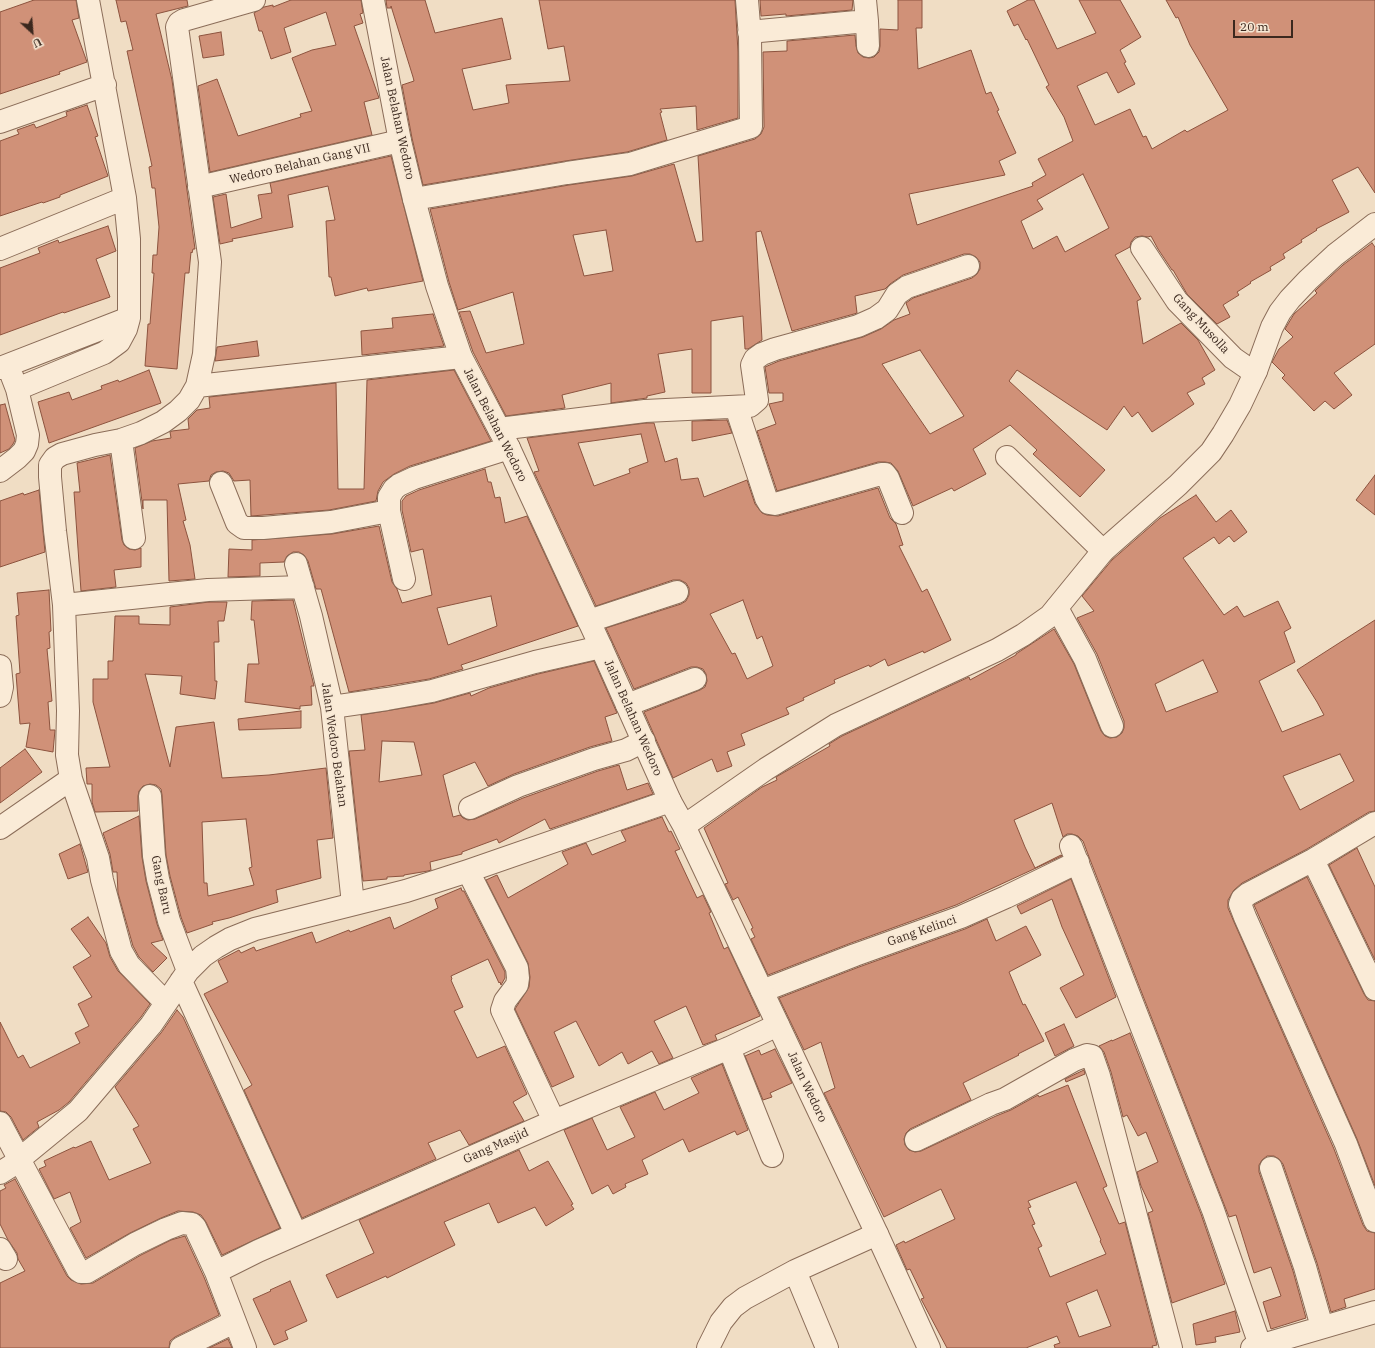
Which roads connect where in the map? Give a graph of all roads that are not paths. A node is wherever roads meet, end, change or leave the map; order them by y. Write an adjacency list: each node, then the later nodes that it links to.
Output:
1 (88, 0): 8 (street)
2 (254, 0): 11 (street)
3 (373, 0): 10 (street, Jalan Belahan Wedoro)
4 (747, 0): 6 (street)
5 (866, 10): 6 (street); 7 (street)
6 (749, 32): 13 (street)
7 (868, 46)
8 (104, 86): 9 (street); 12 (street)
9 (0, 122)
10 (400, 141): 11 (street, Wedoro Belahan Gang VII); 13 (street, Jalan Belahan Wedoro)
11 (199, 187): 22 (street)
12 (125, 198): 16 (street); 18 (street)
13 (414, 199): 19 (street, Jalan Belahan Wedoro)
14 (1375, 224): 20 (street)
15 (1142, 248): 20 (street, Gang Musolla)
16 (0, 249)
17 (968, 266): 24 (street)
18 (129, 318): 21 (street); 23 (street)
19 (461, 357): 22 (street); 25 (street, Jalan Belahan Wedoro)
20 (1246, 366): 34 (street)
21 (4, 367): 23 (street)
22 (197, 386): 26 (street)
23 (17, 389): 29 (street)
24 (736, 407): 25 (street); 32 (street)
25 (499, 429): 27 (street, Jalan Belahan Wedoro)
26 (121, 440): 33 (street); 39 (street)
27 (509, 448): 31 (street); 41 (street, Jalan Belahan Wedoro)
28 (1006, 457): 34 (street)
29 (0, 470)
30 (221, 483): 31 (street)
31 (389, 512): 36 (street)
32 (902, 513)
33 (134, 538)
34 (1103, 551): 40 (street)
35 (296, 564): 37 (street, Jalan Wedoro Belahan)
36 (404, 579)
37 (303, 587): 39 (street); 47 (street, Jalan Wedoro Belahan)
38 (677, 592): 41 (street)
39 (64, 606): 50 (street)
40 (1057, 608): 48 (street); 55 (street)
41 (589, 621): 42 (street, Jalan Belahan Wedoro)
42 (601, 647): 46 (street, Jalan Belahan Wedoro); 47 (street)
43 (0, 666): 45 (street)
44 (695, 679): 46 (street)
45 (0, 696)
46 (627, 705): 49 (street, Jalan Belahan Wedoro)
47 (332, 707): 59 (street, Jalan Wedoro Belahan)
48 (1112, 726)
49 (644, 741): 52 (street, Jalan Belahan Wedoro); 53 (street)
50 (71, 779): 56 (street); 63 (street)
51 (150, 796): 60 (street, Gang Baru)
52 (670, 801): 55 (street, Jalan Belahan Wedoro); 58 (street)
53 (470, 808)
54 (1375, 823): 57 (street)
55 (684, 826): 62 (street, Jalan Wedoro)
56 (0, 828)
57 (1313, 860): 61 (street); 73 (street)
58 (468, 871): 59 (street); 66 (street)
59 (353, 904): 60 (street)
60 (185, 976): 63 (street); 74 (street, Gang Baru)
61 (1375, 989)
62 (762, 991): 64 (street, Jalan Wedoro); 81 (street, Gang Kelinci)
63 (166, 1003): 70 (street)
64 (778, 1025): 65 (street, Gang Masjid); 75 (street, Jalan Wedoro)
65 (729, 1048): 66 (street, Gang Masjid); 69 (street)
66 (554, 1121): 74 (street, Gang Masjid)
67 (0, 1123): 70 (street)
68 (916, 1140): 87 (street)
69 (772, 1156)
70 (20, 1158): 72 (street); 77 (street)
71 (1271, 1168): 80 (street)
72 (0, 1173)
73 (1375, 1221)
74 (296, 1234): 77 (street, Gang Masjid)
75 (877, 1234): 76 (street); 86 (street, Jalan Wedoro)
76 (795, 1271): 84 (street); 85 (street)
77 (216, 1272): 79 (street)
78 (1375, 1312): 80 (street)
79 (234, 1322): 82 (street); 83 (street)
80 (1322, 1327): 81 (street)
81 (1256, 1347)
82 (181, 1348)
83 (245, 1348)
84 (708, 1348)
85 (827, 1348)
86 (929, 1348)
87 (1171, 1348)

